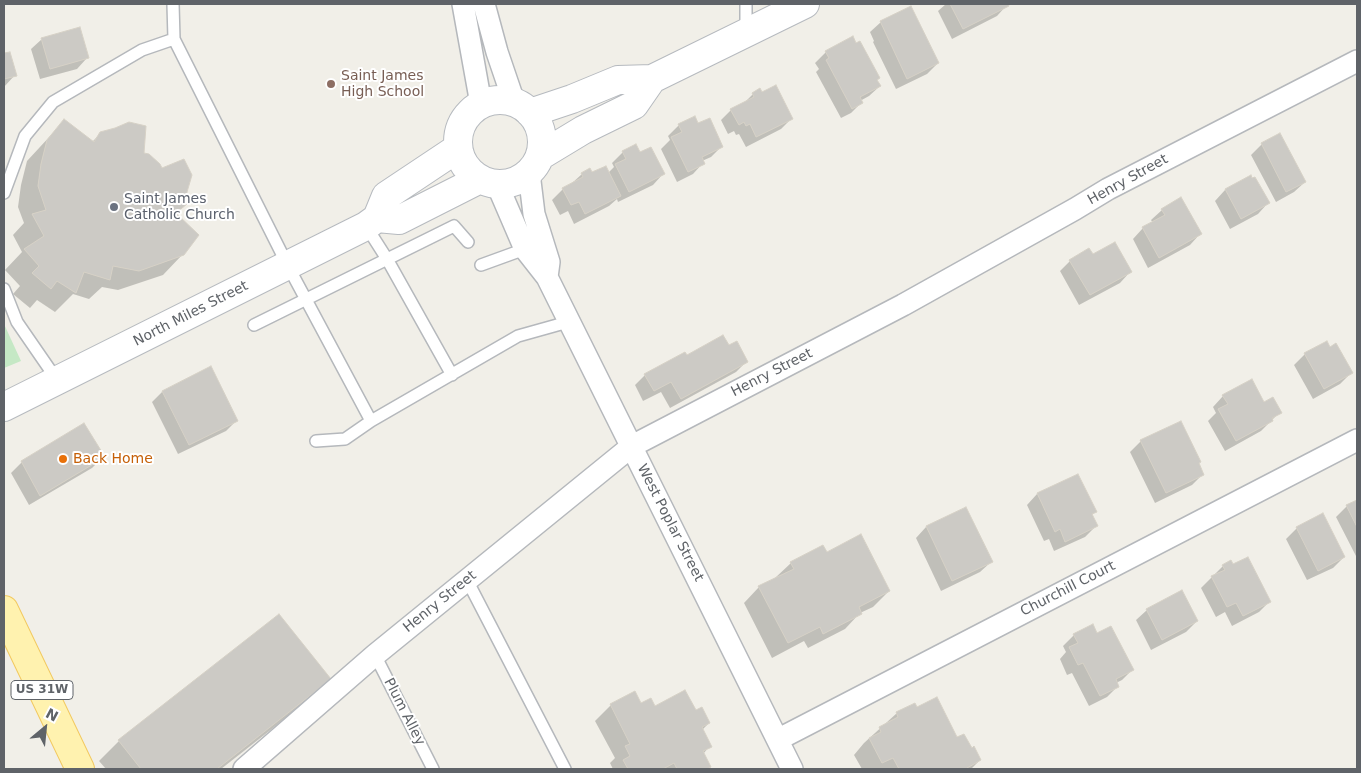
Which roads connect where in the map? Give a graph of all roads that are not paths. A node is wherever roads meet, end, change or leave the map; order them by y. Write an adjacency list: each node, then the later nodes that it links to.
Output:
1 (173, 4): 7 (lane)
2 (463, 4): 10 (street)
3 (484, 4): 11 (street)
4 (746, 4): 6 (lane)
5 (805, 4): 6 (main road)
6 (746, 33): 9 (main road)
7 (174, 39): 15 (lane); 21 (lane)
8 (1357, 61): 33 (street, Henry Street)
9 (652, 79): 11 (main road); 13 (main road)
10 (481, 104): 11 (main road); 12 (main road)
11 (522, 108): 13 (main road)
12 (458, 148): 14 (main road); 16 (main road)
13 (534, 164): 14 (main road); 22 (street, West Poplar Street)
14 (488, 182): 16 (main road, North Miles Street); 18 (street, West Poplar Street)
15 (4, 193)
16 (371, 222): 19 (lane); 21 (main road, North Miles Street)
17 (468, 242): 19 (lane)
18 (525, 248): 20 (lane); 22 (street, West Poplar Street)
19 (387, 259): 24 (lane); 27 (lane)
20 (481, 265)
21 (288, 266): 24 (lane); 28 (main road, North Miles Street)
22 (547, 277): 25 (street, West Poplar Street)
23 (4, 289): 28 (lane)
24 (306, 300): 26 (lane); 30 (lane)
25 (568, 322): 27 (lane); 33 (street, West Poplar Street)
26 (254, 325)
27 (452, 375): 30 (lane)
28 (58, 381): 29 (main road, North Miles Street)
29 (4, 408)
30 (371, 421): 32 (lane)
31 (1357, 440): 38 (street, Churchill Court)
32 (316, 441)
33 (632, 446): 34 (street, Henry Street); 38 (street, West Poplar Street)
34 (467, 580): 37 (street, Henry Street); 42 (lane)
35 (4, 610): 36 (main road, US 31W)
36 (11, 641): 39 (main road, US 31W)
37 (375, 654): 40 (street, Henry Street); 41 (lane, Plum Alley)
38 (779, 739): 43 (street, West Poplar Street)
39 (80, 769)
40 (244, 769)
41 (433, 769)
42 (565, 769)
43 (792, 769)

